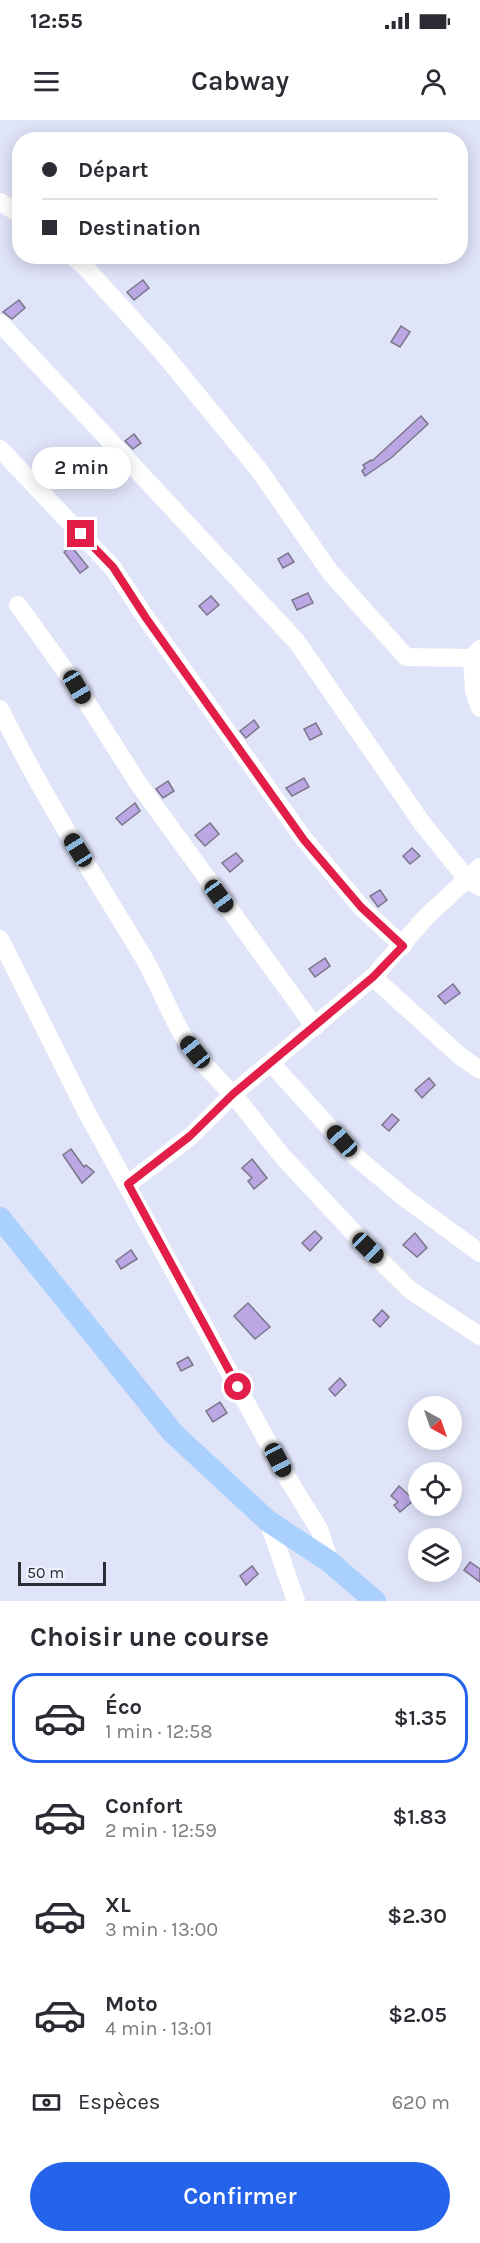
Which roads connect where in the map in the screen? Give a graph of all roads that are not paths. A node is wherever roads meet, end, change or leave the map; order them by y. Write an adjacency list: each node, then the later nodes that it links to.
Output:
1 (80, 264): 5 (street)
2 (0, 322): 8 (street)
3 (0, 449): 10 (street)
4 (18, 604): 12 (street)
5 (476, 653): 6 (street)
6 (480, 708)
7 (0, 709): 15 (street)
8 (476, 878): 10 (street)
9 (0, 939): 16 (street)
10 (403, 946): 11 (street)
11 (373, 977): 12 (street); 14 (street)
12 (315, 1027): 13 (street)
13 (271, 1063): 15 (street); 18 (street)
14 (480, 1070)
15 (233, 1094): 16 (street); 19 (street)
16 (128, 1184): 21 (street)
17 (0, 1218): 20 (main road)
18 (480, 1253)
19 (480, 1336)
20 (268, 1521): 21 (main road); 22 (street)
21 (330, 1563): 23 (main road)
22 (296, 1601)
23 (375, 1601)

